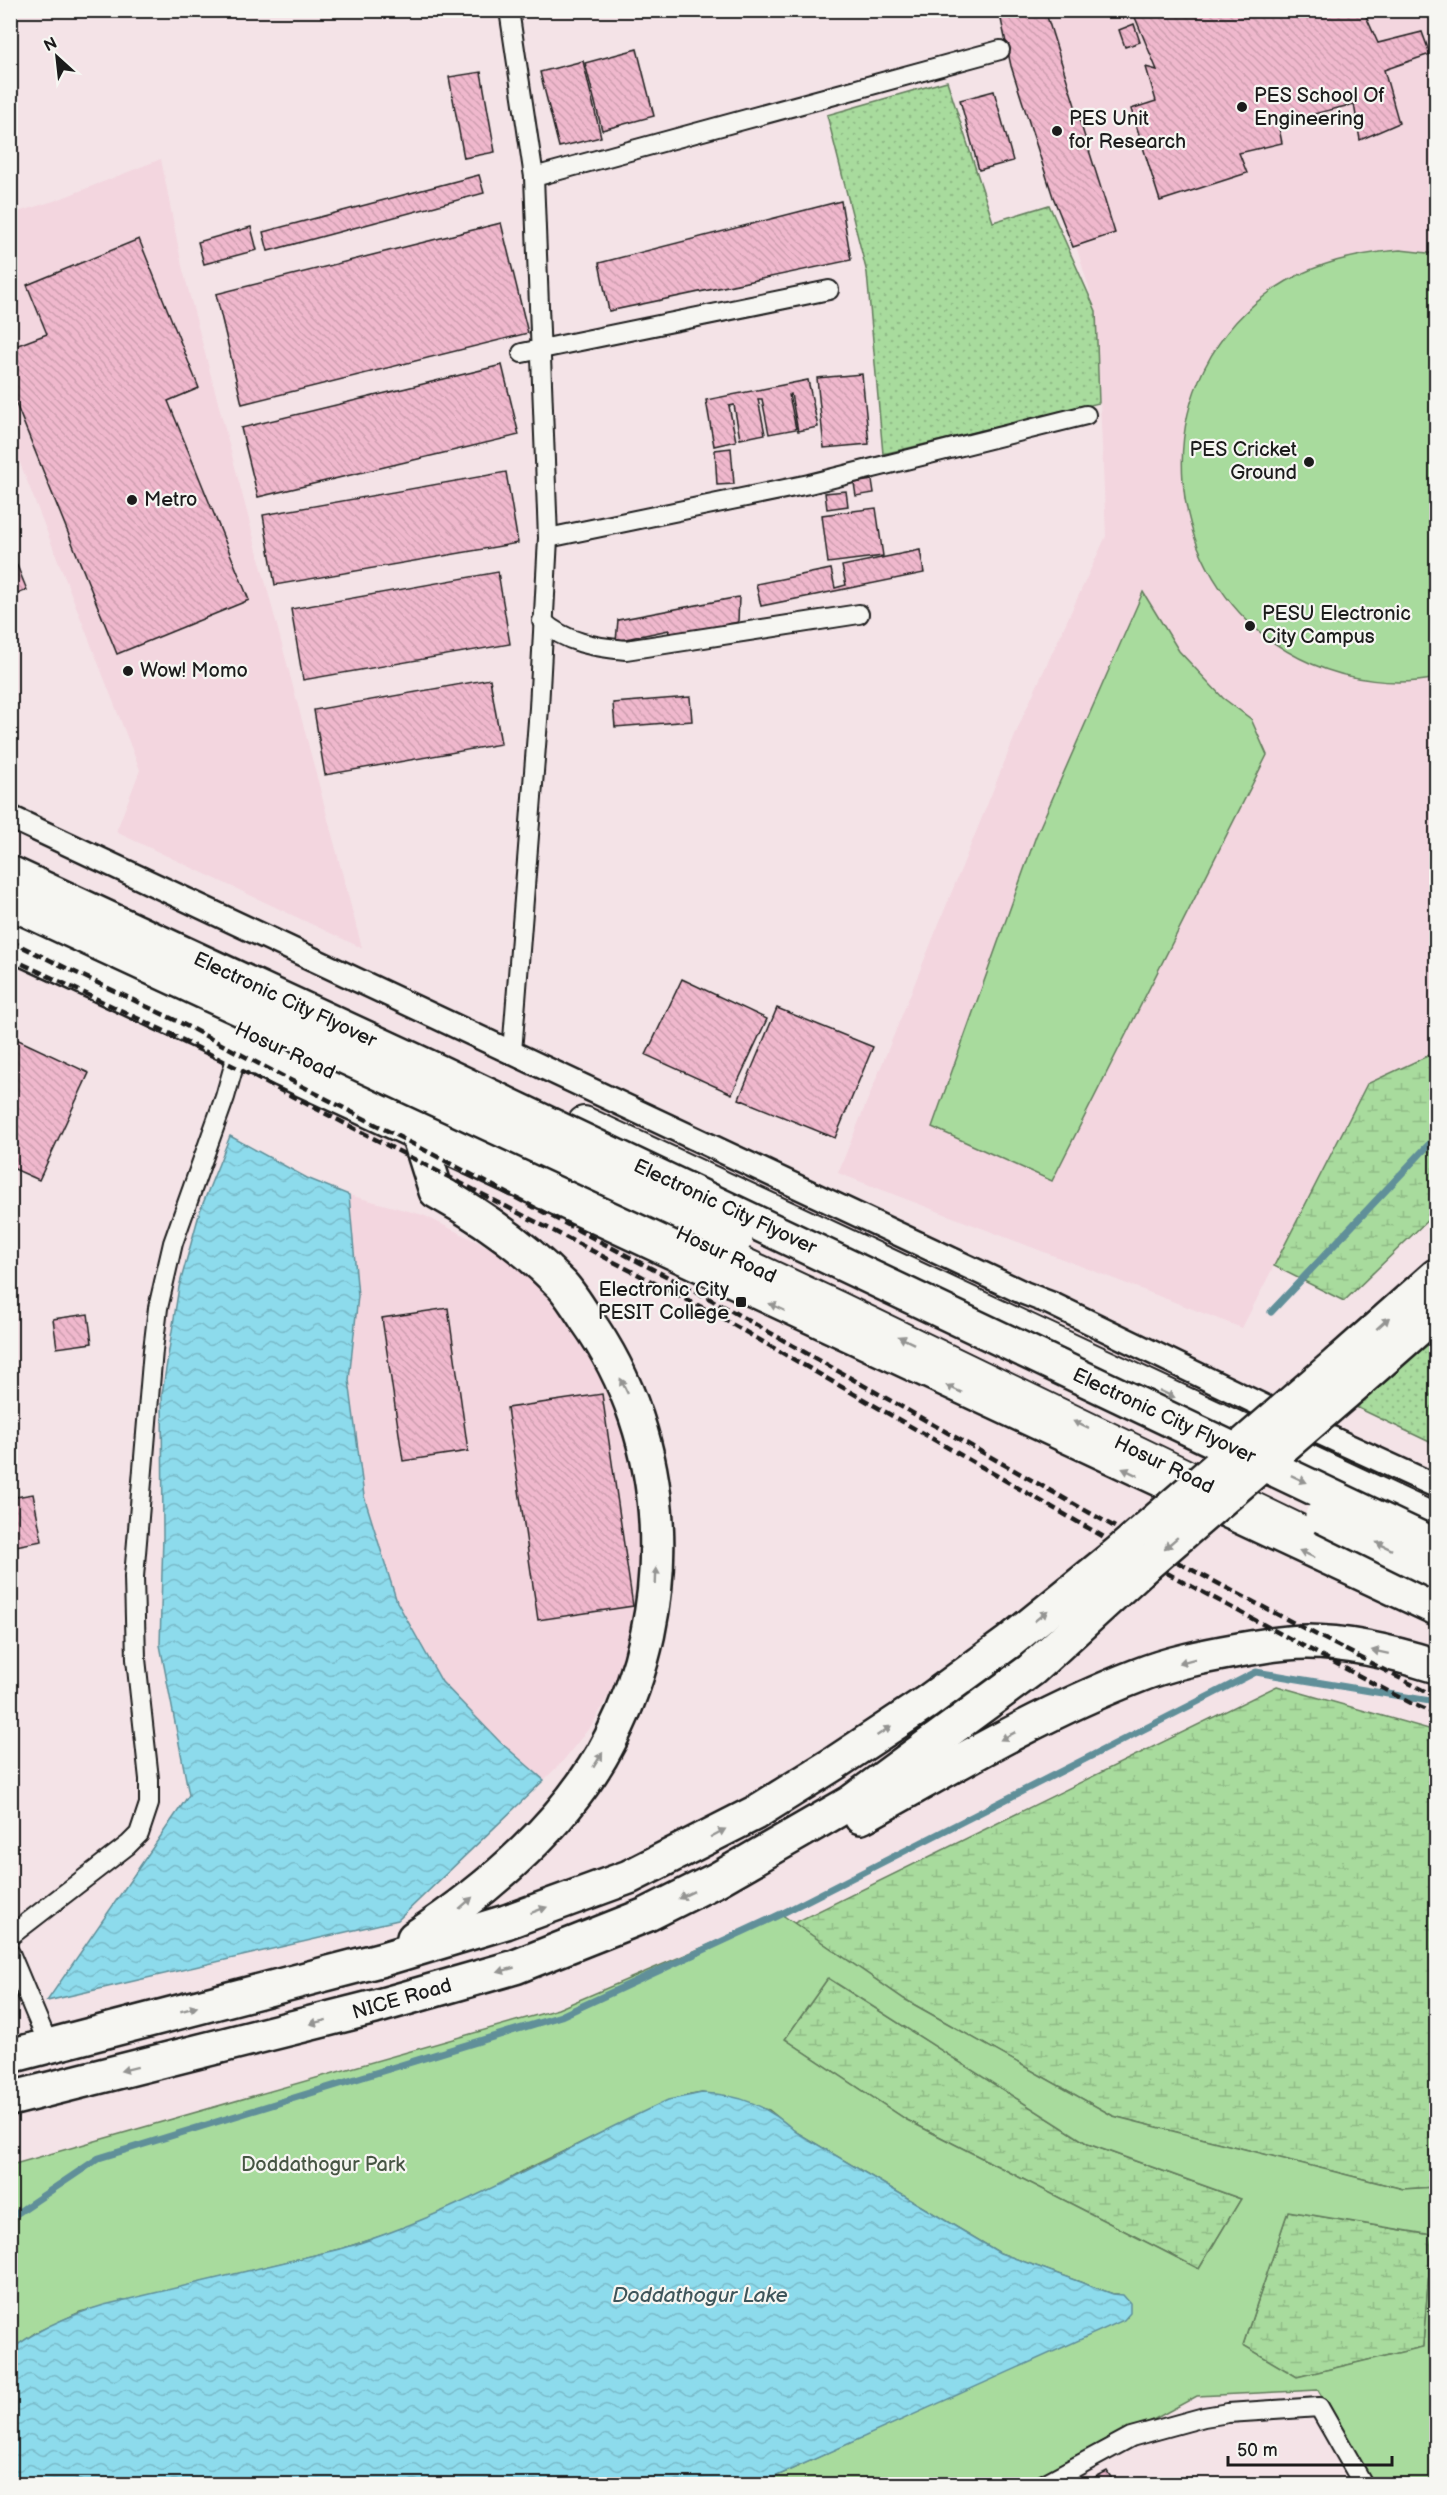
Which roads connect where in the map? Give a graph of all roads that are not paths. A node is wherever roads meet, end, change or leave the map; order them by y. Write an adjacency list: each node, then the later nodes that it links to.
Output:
1 (509, 10): 3 (street)
2 (1000, 50): 3 (street)
3 (534, 177): 5 (street)
4 (829, 290): 5 (street)
5 (541, 348): 6 (street); 8 (street)
6 (522, 353)
7 (1086, 415): 8 (street)
8 (548, 538): 10 (street)
9 (859, 614): 10 (street)
10 (542, 621): 17 (street)
11 (10, 817): 17 (street)
12 (10, 859): 25 (highway, one-way to 25)
13 (10, 873): 26 (highway, Electronic City Flyover, one-way to 26, bridge)
14 (10, 902): 28 (highway, Electronic City Flyover, one-way to 14, bridge)
15 (10, 922): 19 (highway, Hosur Road)
16 (10, 948): 18 (street, Hosur Road)
17 (512, 1052): 24 (street)
18 (237, 1055): 20 (street, Hosur Road); 33 (street)
19 (411, 1109): 20 (highway); 29 (highway, Hosur Road, one-way to 19)
20 (420, 1141): 30 (street, Hosur Road, one-way to 20); 35 (highway, one-way to 20)
21 (1437, 1276): 23 (highway, one-way to 21)
22 (1437, 1313): 23 (highway)
23 (1349, 1372): 27 (highway, bridge)
24 (1437, 1486)
25 (1437, 1521)
26 (1437, 1546)
27 (1128, 1563): 32 (highway); 35 (highway, one-way to 27)
28 (1437, 1572)
29 (1437, 1597)
30 (1437, 1614)
31 (1437, 1666): 32 (highway, one-way to 32)
32 (775, 1848): 38 (highway, NICE Road, one-way to 38)
33 (10, 1936)
34 (10, 1953): 36 (street)
35 (383, 1959): 36 (highway, one-way to 35)
36 (49, 2046): 37 (highway)
37 (10, 2056)
38 (10, 2099)
39 (1044, 2484): 40 (street)
40 (1363, 2484)

